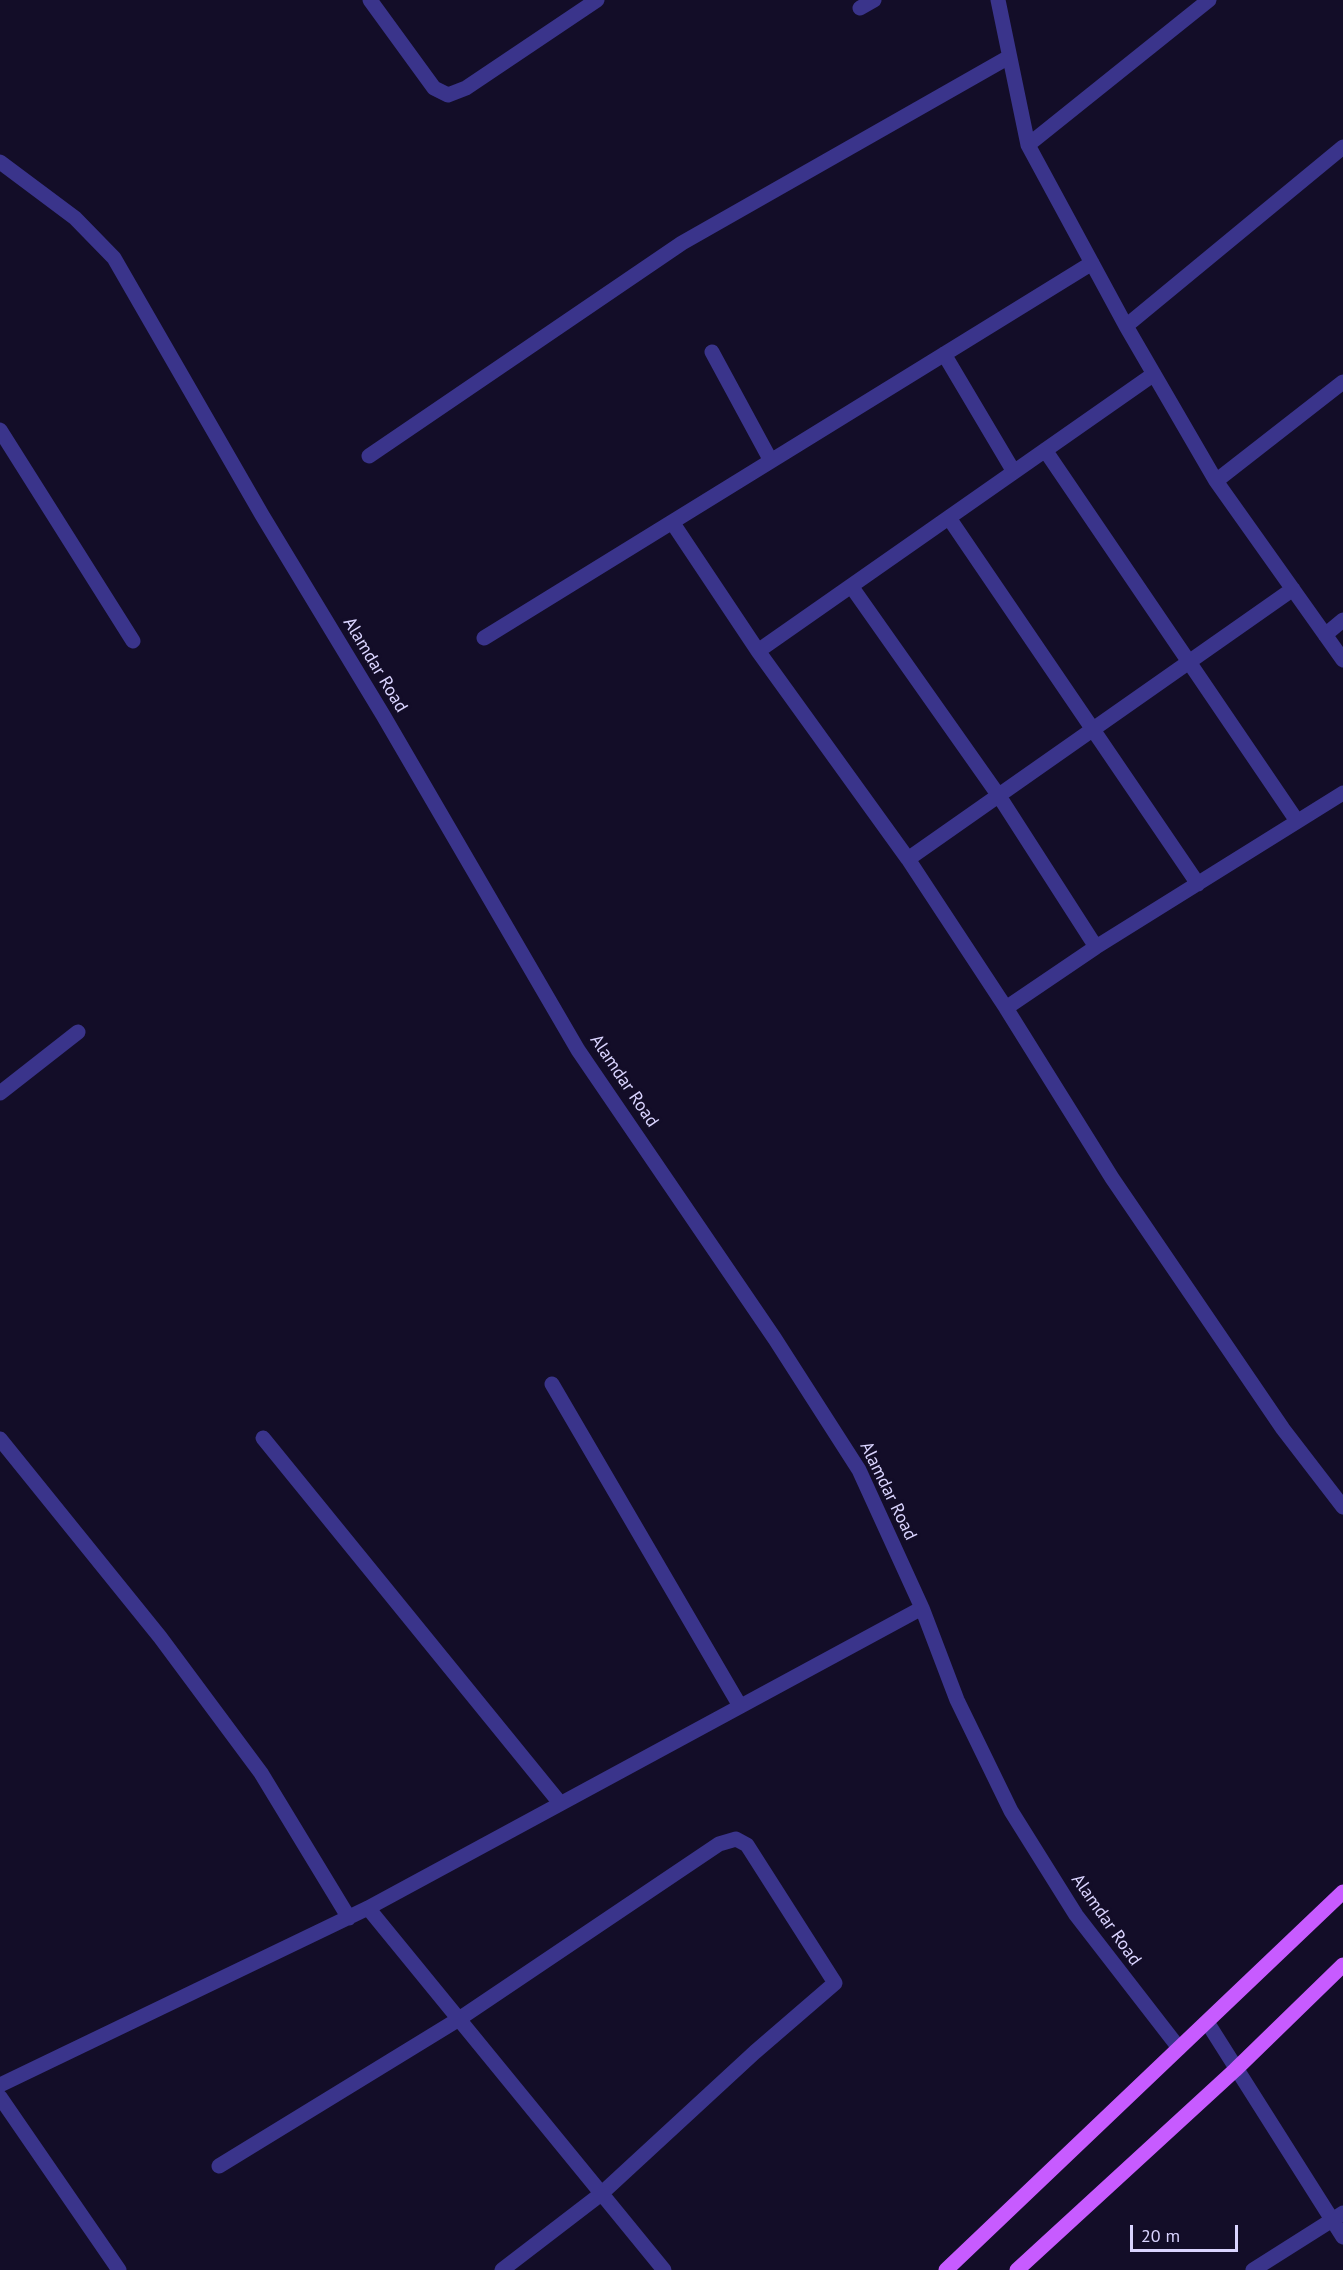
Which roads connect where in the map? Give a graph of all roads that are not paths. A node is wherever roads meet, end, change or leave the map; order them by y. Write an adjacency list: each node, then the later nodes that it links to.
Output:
1 (370, 0): 2 (street)
2 (597, 0)
3 (874, 0): 6 (street)
4 (998, 0): 7 (street)
5 (1209, 0): 8 (street)
6 (860, 8)
7 (1010, 57): 8 (street); 19 (street)
8 (1028, 145): 11 (street)
9 (1343, 147): 12 (street)
10 (0, 163): 48 (street, Alamdar Road)
11 (1092, 263): 12 (street); 14 (street)
12 (1126, 326): 15 (street)
13 (712, 352): 20 (street)
14 (944, 354): 20 (street); 21 (street)
15 (1154, 374): 18 (street); 22 (street)
16 (1343, 382): 22 (street)
17 (0, 430): 30 (street)
18 (1045, 450): 21 (street); 33 (street)
19 (369, 456)
20 (771, 461): 24 (street)
21 (1014, 472): 23 (street)
22 (1216, 481): 26 (street)
23 (949, 518): 25 (street); 34 (street)
24 (672, 522): 29 (street); 31 (street)
25 (851, 586): 31 (street); 36 (street)
26 (1293, 589): 28 (street); 33 (street)
27 (1343, 620): 28 (street)
28 (1325, 634): 32 (street)
29 (484, 638)
30 (133, 641)
31 (758, 651): 38 (street)
32 (1343, 660)
33 (1189, 662): 34 (street); 37 (street)
34 (1094, 729): 36 (street); 39 (street)
35 (1343, 793): 37 (street)
36 (999, 796): 38 (street); 40 (street)
37 (1298, 821): 39 (street)
38 (908, 859): 41 (street)
39 (1198, 884): 40 (street)
40 (1096, 947): 41 (street)
41 (1006, 1008): 47 (street)
42 (78, 1032): 43 (street)
43 (0, 1093)
44 (552, 1384): 49 (street)
45 (263, 1438): 50 (street)
46 (0, 1439): 53 (street)
47 (1343, 1507)
48 (922, 1608): 49 (street); 57 (street, Alamdar Road)
49 (740, 1706): 50 (street)
50 (560, 1803): 52 (street)
51 (1343, 1892): 56 (main road)
52 (368, 1908): 53 (street); 55 (street)
53 (349, 1917): 59 (street)
54 (1343, 1965): 58 (main road)
55 (459, 2019): 61 (street); 62 (street); 62 (street)
56 (1206, 2022): 57 (main road); 58 (street)
57 (1179, 2048): 68 (main road)
58 (1234, 2070): 63 (street); 69 (main road)
59 (0, 2085)
60 (0, 2097): 65 (street)
61 (219, 2166)
62 (601, 2194): 66 (street); 67 (street)
63 (1338, 2216): 64 (street); 70 (street)
64 (1343, 2237)
65 (119, 2270)
66 (502, 2270)
67 (664, 2270)
68 (946, 2270)
69 (1017, 2270)
70 (1253, 2270)

